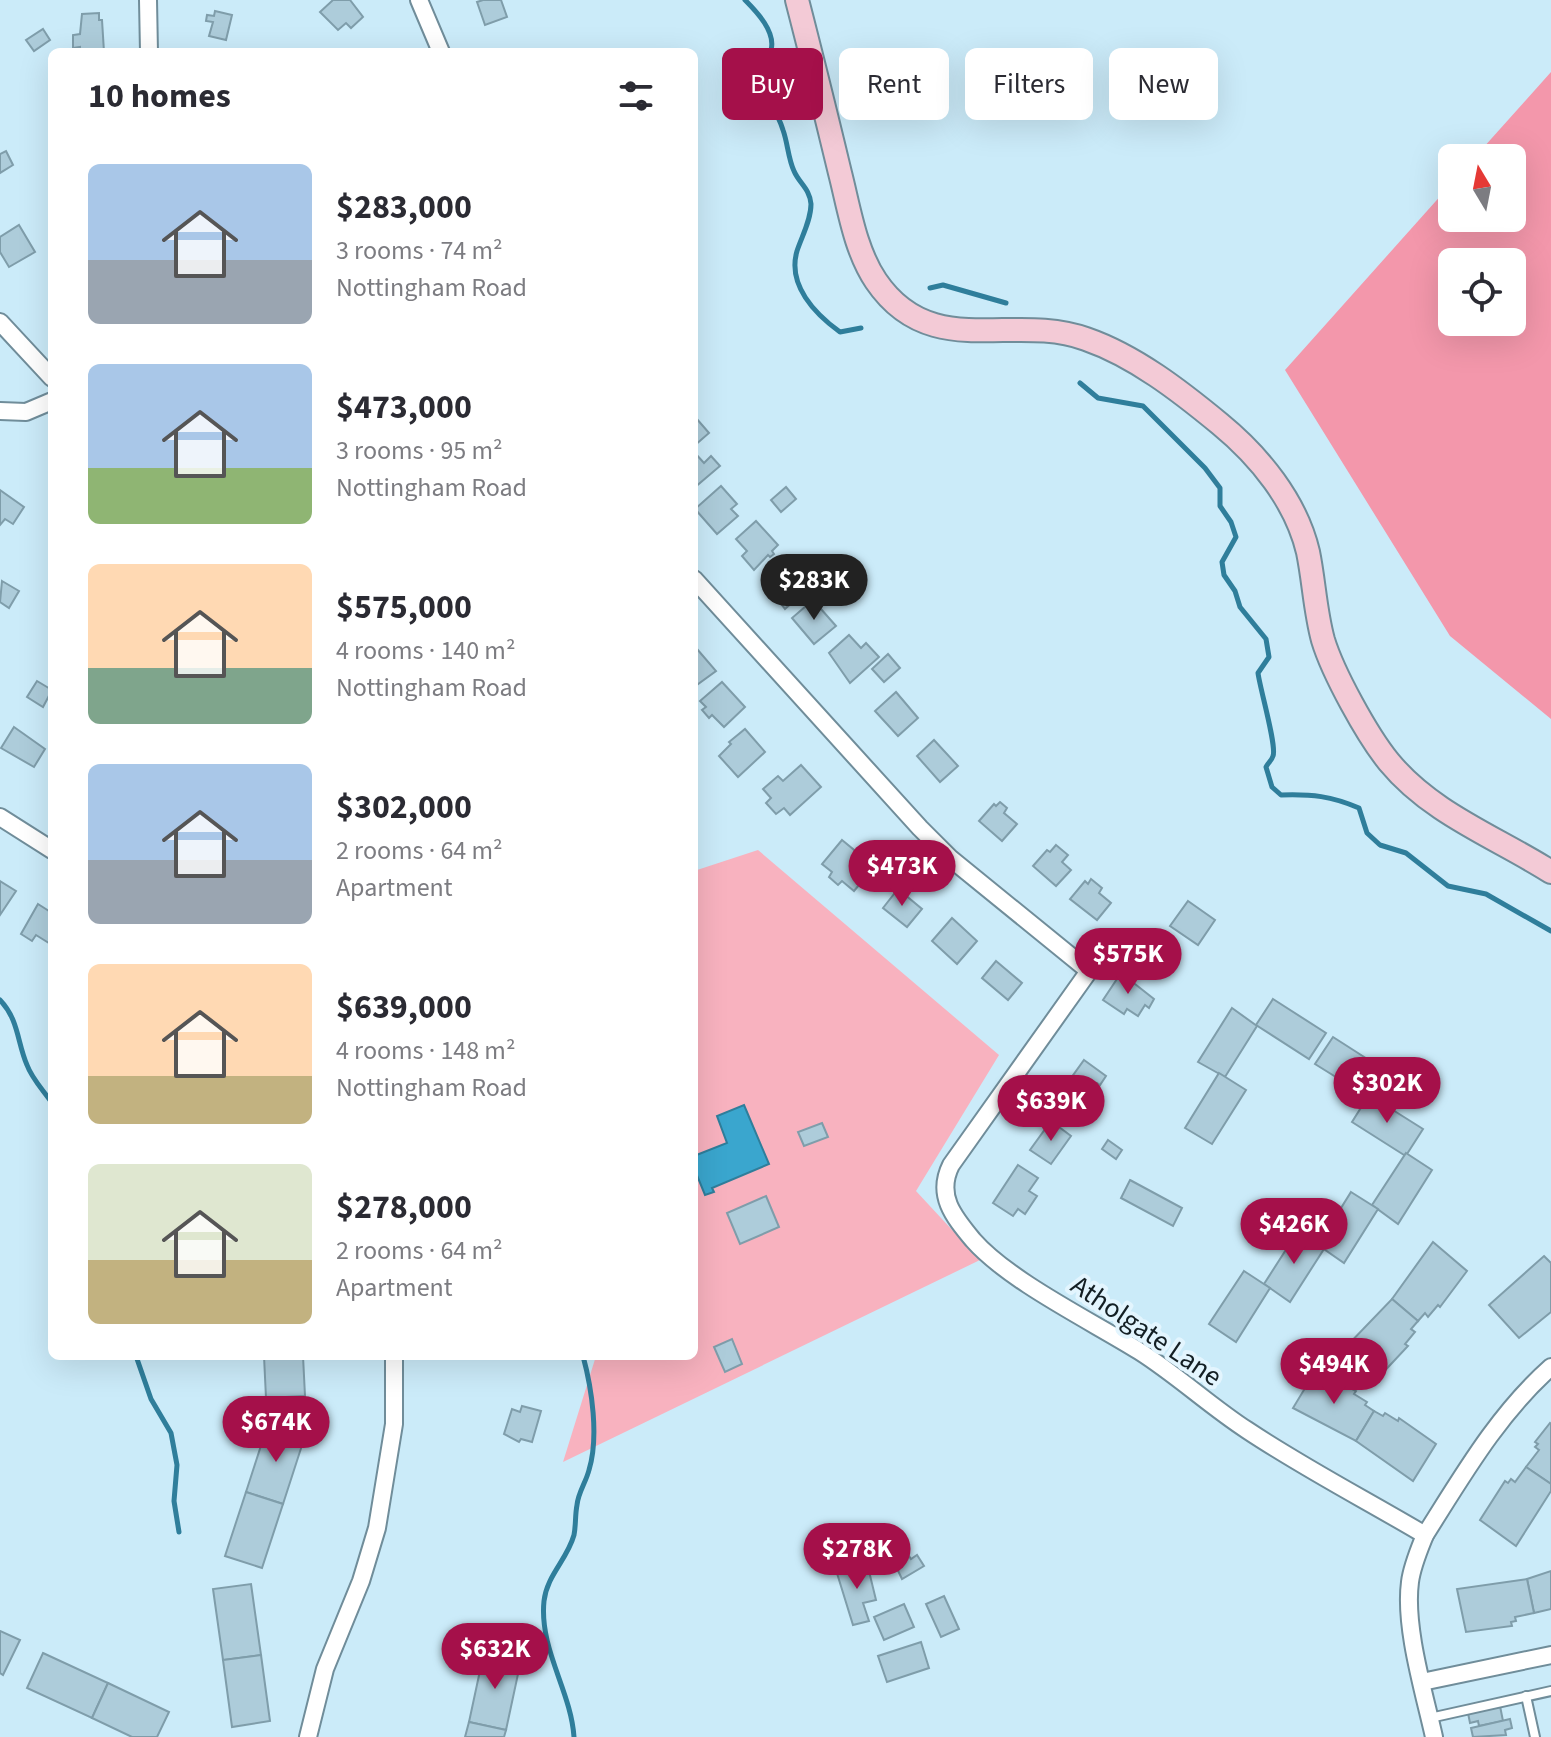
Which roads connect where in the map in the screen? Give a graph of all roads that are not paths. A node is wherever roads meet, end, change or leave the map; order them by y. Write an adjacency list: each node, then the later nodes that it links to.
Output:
1 (148, 0): 4 (street)
2 (419, 0): 5 (street)
3 (797, 0): 13 (street)
4 (149, 48)
5 (439, 48)
6 (0, 322): 7 (street)
7 (48, 374)
8 (48, 403): 9 (street)
9 (0, 411)
10 (698, 583): 16 (street, Atholgate Lane)
11 (0, 817): 12 (street)
12 (48, 847)
13 (1551, 872)
14 (394, 1360): 22 (street)
15 (1551, 1367): 16 (street)
16 (1425, 1535): 18 (street)
17 (1551, 1655): 18 (street)
18 (1422, 1682): 21 (street)
19 (1551, 1691): 20 (lane)
20 (1526, 1696): 21 (lane); 24 (lane)
21 (1430, 1718): 23 (street)
22 (308, 1737)
23 (1434, 1737)
24 (1535, 1737)

